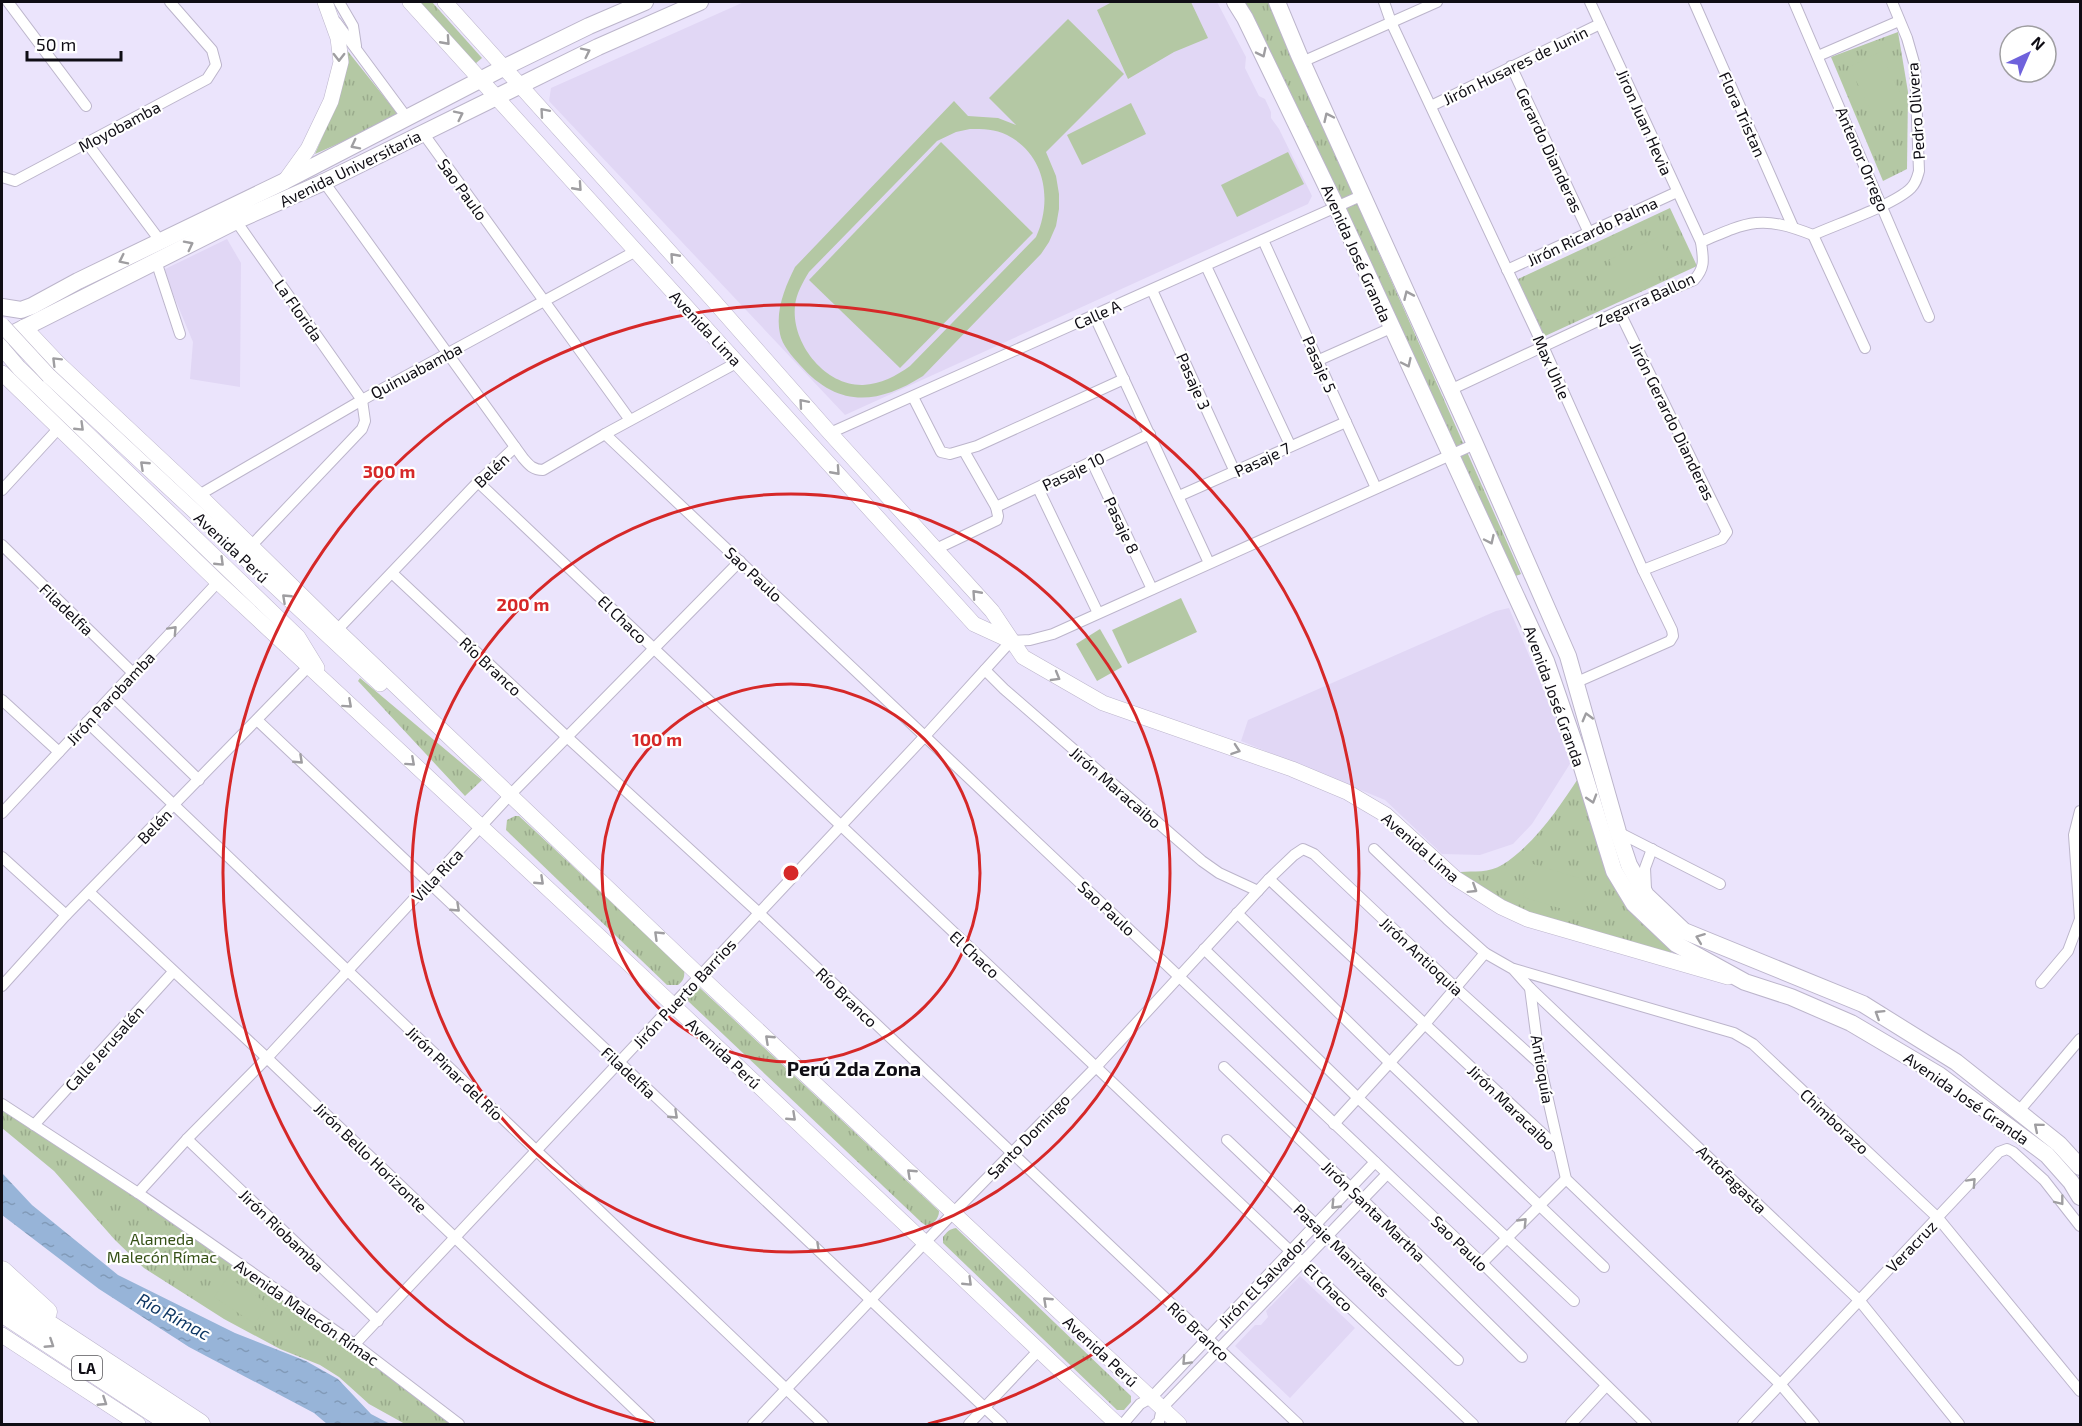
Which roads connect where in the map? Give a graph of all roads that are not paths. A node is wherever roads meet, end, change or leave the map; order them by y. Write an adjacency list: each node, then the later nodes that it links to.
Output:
1 (8, 2): 28 (street)
2 (170, 2): 32 (street, Moyobamba)
3 (339, 2): 20 (street)
4 (410, 2): 25 (main road, Avenida Lima, one-way to 25)
5 (645, 2): 24 (main road, Avenida Universitaria)
6 (700, 2): 26 (main road, Avenida Universitaria, one-way to 6)
7 (1235, 2): 39 (main road, Avenida José Granda, one-way to 39)
8 (1277, 2): 22 (main road, Avenida José Granda)
9 (1384, 2): 18 (street, Max Uhle)
10 (1437, 2): 18 (street)
11 (1590, 2): 19 (street, Jiron Juan Hevia)
12 (1694, 2): 41 (street, Flora Tristan)
13 (1794, 2): 21 (street, Antenor Orrego)
14 (1892, 2): 17 (street, Pedro Olivera)
15 (452, 4): 24 (main road, Avenida Lima)
16 (328, 9): 20 (street); 34 (main road, one-way to 34)
17 (1899, 21): 21 (street); 38 (street, Pedro Olivera)
18 (1391, 22): 22 (street); 29 (street, Max Uhle)
19 (1600, 24): 23 (street, Jirón Husares de Junin); 36 (street, Jiron Juan Hevia)
20 (357, 50): 30 (street)
21 (1818, 56): 38 (street, Antenor Orrego)
22 (1302, 62): 37 (main road, Avenida José Granda, one-way to 22)
23 (1511, 66): 29 (street, Jirón Husares de Junin); 42 (street, Gerardo Dianderas)
24 (505, 68): 25 (main road, Avenida Universitaria); 26 (main road, Avenida Lima)
25 (481, 80): 27 (main road, Avenida Lima); 30 (main road, Avenida Universitaria)
26 (520, 85): 27 (main road, Avenida Universitaria); 77 (main road, Avenida Lima, one-way to 26)
27 (496, 97): 31 (main road, Avenida Universitaria, one-way to 27); 47 (main road, Avenida Lima, one-way to 47)
28 (86, 106)
29 (1431, 106): 50 (street, Max Uhle)
30 (407, 118): 34 (main road, Avenida Universitaria, one-way to 34)
31 (423, 133): 35 (main road, Avenida Universitaria); 52 (street, Sao Paulo)
32 (87, 143): 33 (street, Moyobamba); 45 (street)
33 (2, 177)
34 (285, 181): 45 (main road, Avenida Universitaria)
35 (324, 182): 40 (main road, Avenida Universitaria); 65 (street)
36 (1677, 192): 42 (street, Jirón Ricardo Palma); 46 (street, Jiron Juan Hevia)
37 (1363, 195): 39 (street, Calle A); 71 (main road, Avenida José Granda, one-way to 37)
38 (1882, 205): 43 (street); 56 (street, Antenor Orrego)
39 (1337, 208): 44 (street, Calle A); 59 (main road, Avenida José Granda)
40 (236, 221): 48 (main road, Avenida Universitaria, one-way to 40); 73 (street, La Florida)
41 (1793, 227): 43 (street); 46 (street)
42 (1589, 233): 50 (street, Jirón Ricardo Palma)
43 (1813, 235): 64 (street)
44 (1263, 240): 49 (street, Calle A); 66 (street, Pasaje 5)
45 (161, 242): 53 (main road, Avenida Universitaria, one-way to 53)
46 (1701, 242): 54 (street, Zegarra Ballon)
47 (636, 252): 52 (street, Quinuabamba); 67 (main road, Avenida Lima)
48 (156, 261): 58 (main road, Avenida Universitaria); 60 (street)
49 (1206, 266): 51 (street, Calle A); 81 (street)
50 (1507, 270): 62 (street, Max Uhle)
51 (1152, 290): 55 (street, Calle A); 86 (street, Pasaje 3)
52 (546, 301): 65 (street, Quinuabamba); 74 (street, Sao Paulo)
53 (4, 306)
54 (1619, 311): 62 (street, Zegarra Ballon); 99 (street, Jirón Gerardo Dianderas)
55 (1094, 315): 69 (street); 72 (street, Calle A)
56 (1929, 317)
57 (2, 325): 70 (main road, Avenida Perú, bridge)
58 (24, 327): 61 (main road, Avenida Universitaria); 91 (main road, Avenida Perú, one-way to 58)
59 (1391, 328): 66 (street); 84 (main road, Avenida José Granda, one-way to 84)
60 (180, 334)
61 (2, 339)
62 (1543, 345): 71 (street, Zegarra Ballon); 99 (street, Max Uhle)
63 (2, 348): 70 (main road, Avenida Perú)
64 (1865, 348)
65 (448, 353): 73 (street, Quinuabamba); 82 (street)
66 (1319, 360): 75 (street, Pasaje 5)
67 (738, 362): 74 (street, Belén); 105 (main road, Avenida Lima, one-way to 105)
68 (2, 373): 76 (main road, Avenida Perú)
69 (1124, 379): 79 (street); 83 (street)
70 (44, 382): 111 (main road, Avenida Perú, one-way to 111); 119 (main road, Avenida Perú, one-way to 70)
71 (1450, 390): 80 (main road, Avenida José Granda)
72 (913, 396): 77 (street, Calle A); 83 (street)
73 (362, 400): 91 (street, Quinuabamba); 95 (street)
74 (630, 420): 78 (street, Belén)
75 (1346, 422): 81 (street, Pasaje 7); 89 (street, Pasaje 5)
76 (58, 429): 90 (street); 101 (main road, Avenida Perú)
77 (830, 433): 96 (main road, Avenida Lima)
78 (605, 434): 82 (street, Belén); 97 (street, Sao Paulo)
79 (1150, 434): 85 (street, Pasaje 10); 92 (street)
80 (1475, 444): 84 (street); 110 (main road, Avenida José Granda)
81 (1290, 445): 86 (street, Pasaje 7)
82 (515, 447): 87 (street, Belén)
83 (964, 451): 93 (street)
84 (1450, 455): 89 (street); 148 (main road, Avenida José Granda, one-way to 148)
85 (1092, 462): 88 (street, Pasaje 10); 102 (street, Pasaje 8)
86 (1235, 472): 92 (street, Pasaje 7)
87 (478, 482): 100 (street, Belén); 106 (street, El Chaco)
88 (1038, 488): 93 (street, Pasaje 10); 103 (street)
89 (1376, 488): 98 (street)
90 (2, 490)
91 (200, 495): 95 (main road, Avenida Perú)
92 (1179, 496): 98 (street)
93 (996, 507): 96 (street)
94 (2, 545): 109 (street, Filadelfia)
95 (251, 546): 104 (main road, Avenida Perú)
96 (936, 549): 105 (main road, Avenida Lima, one-way to 96)
97 (740, 561): 106 (street, Villa Rica); 116 (street, Sao Paulo)
98 (1209, 563): 102 (street)
99 (1643, 570): 110 (street, Max Uhle)
100 (392, 573): 104 (street, Belén); 117 (street, Río Branco)
101 (218, 582): 107 (main road, Avenida Perú); 109 (street, Jirón Parobamba, one-way to 101)
102 (1152, 589): 103 (street)
103 (1098, 613): 105 (street)
104 (337, 630): 119 (main road, Avenida Perú)
105 (1011, 641): 108 (street, Jirón Puerto Barrios); 148 (main road, Avenida Lima, one-way to 148)
106 (654, 648): 117 (street, Villa Rica); 126 (street, El Chaco)
107 (308, 667): 111 (main road, Avenida Perú); 114 (street, Belén)
108 (985, 670): 116 (street, Jirón Puerto Barrios); 135 (street, Jirón Maracaibo)
109 (133, 673): 112 (street, Jirón Parobamba)
110 (1577, 682): 127 (main road, Avenida José Granda, one-way to 110)
111 (328, 686): 125 (main road, Avenida Perú, one-way to 125)
112 (112, 696): 115 (street, Jirón Parobamba); 120 (street)
113 (2, 700): 118 (street)
114 (257, 720): 120 (street, Belén); 133 (street, Filadelfia, one-way to 133)
115 (87, 722): 118 (street, Jirón Parobamba); 122 (street, Jirón Pinar del Río)
116 (925, 736): 126 (street, Jirón Puerto Barrios); 147 (street, Sao Paulo)
117 (567, 737): 121 (street, Villa Rica); 138 (street, Río Branco)
118 (59, 752): 124 (street, Jirón Parobamba)
119 (473, 760): 121 (main road, Avenida Perú)
120 (199, 780): 122 (street, Belén)
121 (510, 795): 125 (street, Villa Rica); 146 (main road, Avenida Perú, one-way to 121)
122 (174, 805): 136 (street, Belén); 144 (street, Jirón Pinar del Río)
123 (2080, 811): 149 (street)
124 (2, 813)
125 (482, 827): 133 (street, Villa Rica); 153 (main road, Avenida Perú, one-way to 153)
126 (840, 827): 138 (street, Jirón Puerto Barrios); 160 (street, El Chaco)
127 (1618, 832): 130 (street); 137 (main road, Avenida José Granda)
128 (1304, 849): 132 (street, Santo Domingo); 151 (street, Jirón Antioquia)
129 (1374, 849): 142 (street, Antofagasta)
130 (1652, 849): 134 (street); 137 (street)
131 (2, 857): 140 (street)
132 (1269, 879): 135 (street, Santo Domingo); 154 (street, Jirón Maracaibo)
133 (430, 884): 144 (street, Villa Rica); 157 (street, Filadelfia, one-way to 157)
134 (1720, 884)
135 (1258, 891): 139 (street, Santo Domingo)
136 (89, 892): 140 (street, Belén); 145 (street, Jirón Bello Horizonte)
137 (1646, 895): 164 (main road, Avenida José Granda, one-way to 137)
138 (758, 912): 146 (street, Jirón Puerto Barrios); 171 (street, Río Branco)
139 (1237, 913): 141 (street, Santo Domingo); 158 (street)
140 (66, 915): 150 (street, Belén)
141 (1204, 949): 147 (street, Santo Domingo); 162 (street)
142 (1485, 953): 143 (street, Antofagasta); 151 (street)
143 (1513, 969): 152 (street, Antofagasta); 182 (street, Chimborazo)
144 (348, 970): 156 (street, Villa Rica); 170 (street, Jirón Pinar del Río)
145 (173, 972): 156 (street, Jirón Bello Horizonte); 166 (street, Calle Jerusalén)
146 (700, 976): 153 (street, Jirón Puerto Barrios); 181 (main road, Avenida Perú, one-way to 146)
147 (1179, 977): 160 (street, Santo Domingo); 165 (street, Sao Paulo)
148 (1745, 982): 178 (main road, Avenida José Granda)
149 (2041, 983)
150 (2, 986)
151 (1457, 988): 154 (street); 159 (street, Jirón Antioquia)
152 (1530, 988): 159 (street, Antioquía); 195 (street, Antofagasta)
153 (673, 1005): 157 (street, Jirón Puerto Barrios); 188 (main road, Avenida Perú, one-way to 188)
154 (1425, 1024): 158 (street); 169 (street, Jirón Maracaibo)
155 (2080, 1039): 164 (street)
156 (267, 1058): 167 (street, Villa Rica); 186 (street, Jirón Bello Horizonte)
157 (619, 1063): 170 (street, Jirón Puerto Barrios); 196 (street, Filadelfia, one-way to 196)
158 (1390, 1063): 162 (street); 180 (street)
159 (1540, 1064): 169 (street, Antioquía)
160 (1096, 1067): 171 (street, Santo Domingo); 189 (street, El Chaco)
161 (1224, 1067): 176 (street, Jirón Santa Martha)
162 (1358, 1098): 165 (street); 187 (street)
163 (2, 1104): 166 (street, Avenida Malecón Rímac)
164 (2019, 1111): 173 (main road, Avenida José Granda, one-way to 164)
165 (1334, 1124): 172 (street, Sao Paulo)
166 (34, 1125): 177 (street, Avenida Malecón Rímac)
167 (186, 1139): 177 (street, Villa Rica); 199 (street, Jirón Riobamba)
168 (1227, 1140): 183 (street, Pasaje Manizales)
169 (1559, 1149): 175 (street, Jirón Maracaibo)
170 (537, 1150): 186 (street, Jirón Puerto Barrios); 210 (street, Jirón Pinar del Río)
171 (1011, 1153): 181 (street, Santo Domingo); 201 (street, Río Branco)
172 (1375, 1162): 174 (street, Sao Paulo); 176 (street, Jirón El Salvador)
173 (2080, 1167)
174 (1387, 1174): 179 (street, Jirón El Salvador); 191 (street, Sao Paulo)
175 (1566, 1179): 180 (street); 208 (street)
176 (1351, 1188): 179 (street, Jirón Santa Martha); 183 (street, Jirón El Salvador, one-way to 183)
177 (138, 1193): 202 (street, Avenida Malecón Rímac)
178 (2080, 1197)
179 (1362, 1199): 185 (street, Jirón El Salvador); 206 (street, Jirón Santa Martha)
180 (1540, 1204): 187 (street, one-way to 180); 192 (street)
181 (953, 1213): 188 (street, Santo Domingo); 212 (main road, Avenida Perú, one-way to 181)
182 (1938, 1218): 184 (street, Veracruz, one-way to 184); 195 (street, Veracruz); 211 (street, Chimborazo)
183 (1316, 1225): 185 (street, Pasaje Manizales); 189 (street, Jirón El Salvador)
184 (2080, 1226)
185 (1327, 1236): 190 (street, Jirón El Salvador); 207 (street, Pasaje Manizales)
186 (455, 1238): 199 (street, Jirón Puerto Barrios); 218 (street, Jirón Bello Horizonte)
187 (1507, 1238): 191 (street); 197 (street)
188 (926, 1242): 196 (street, Santo Domingo); 204 (main road, Avenida Perú, one-way to 204)
189 (1291, 1252): 190 (street, El Chaco); 201 (street, Jirón El Salvador)
190 (1302, 1261): 203 (street, Jirón El Salvador); 228 (street, El Chaco)
191 (1482, 1263): 209 (street, Sao Paulo)
192 (1604, 1267)
193 (2, 1271): 205 (highway)
194 (2, 1294): 205 (highway, LA)
195 (1859, 1300): 208 (street, Veracruz); 233 (street, Antofagasta)
196 (871, 1301): 210 (street, Santo Domingo); 213 (street, Filadelfia)
197 (1574, 1301)
198 (2, 1312): 215 (highway, LA, one-way to 215)
199 (378, 1321): 202 (street, Jirón Puerto Barrios)
200 (2, 1335): 214 (main road, one-way to 214)
201 (1207, 1339): 203 (street, Río Branco); 212 (street, Jirón El Salvador, one-way to 212)
202 (356, 1344): 217 (street, Avenida Malecón Rímac)
203 (1217, 1348): 212 (street, Jirón El Salvador); 227 (street, Río Branco)
204 (1039, 1350): 213 (street); 223 (main road, Avenida Perú)
205 (96, 1357): 216 (highway, LA)
206 (1522, 1357)
207 (1458, 1360)
208 (1781, 1385): 231 (street, Veracruz); 232 (street)
209 (1606, 1386): 229 (street); 230 (street, Sao Paulo)
210 (786, 1389): 219 (street, Santo Domingo); 220 (street, Jirón Pinar del Río)
211 (2080, 1391)
212 (1156, 1403): 224 (street, Jirón El Salvador); 225 (street, Jirón El Salvador); 226 (main road, Avenida Perú)
213 (985, 1408): 221 (street); 222 (street, Filadelfia)
214 (138, 1425)
215 (172, 1425)
216 (200, 1425)
217 (459, 1425)
218 (650, 1425)
219 (753, 1425)
220 (823, 1425)
221 (969, 1425)
222 (1002, 1425)
223 (1117, 1425)
224 (1123, 1425)
225 (1156, 1425)
226 (1179, 1425)
227 (1298, 1425)
228 (1473, 1425)
229 (1571, 1425)
230 (1646, 1425)
231 (1743, 1425)
232 (1814, 1425)
233 (1959, 1425)

